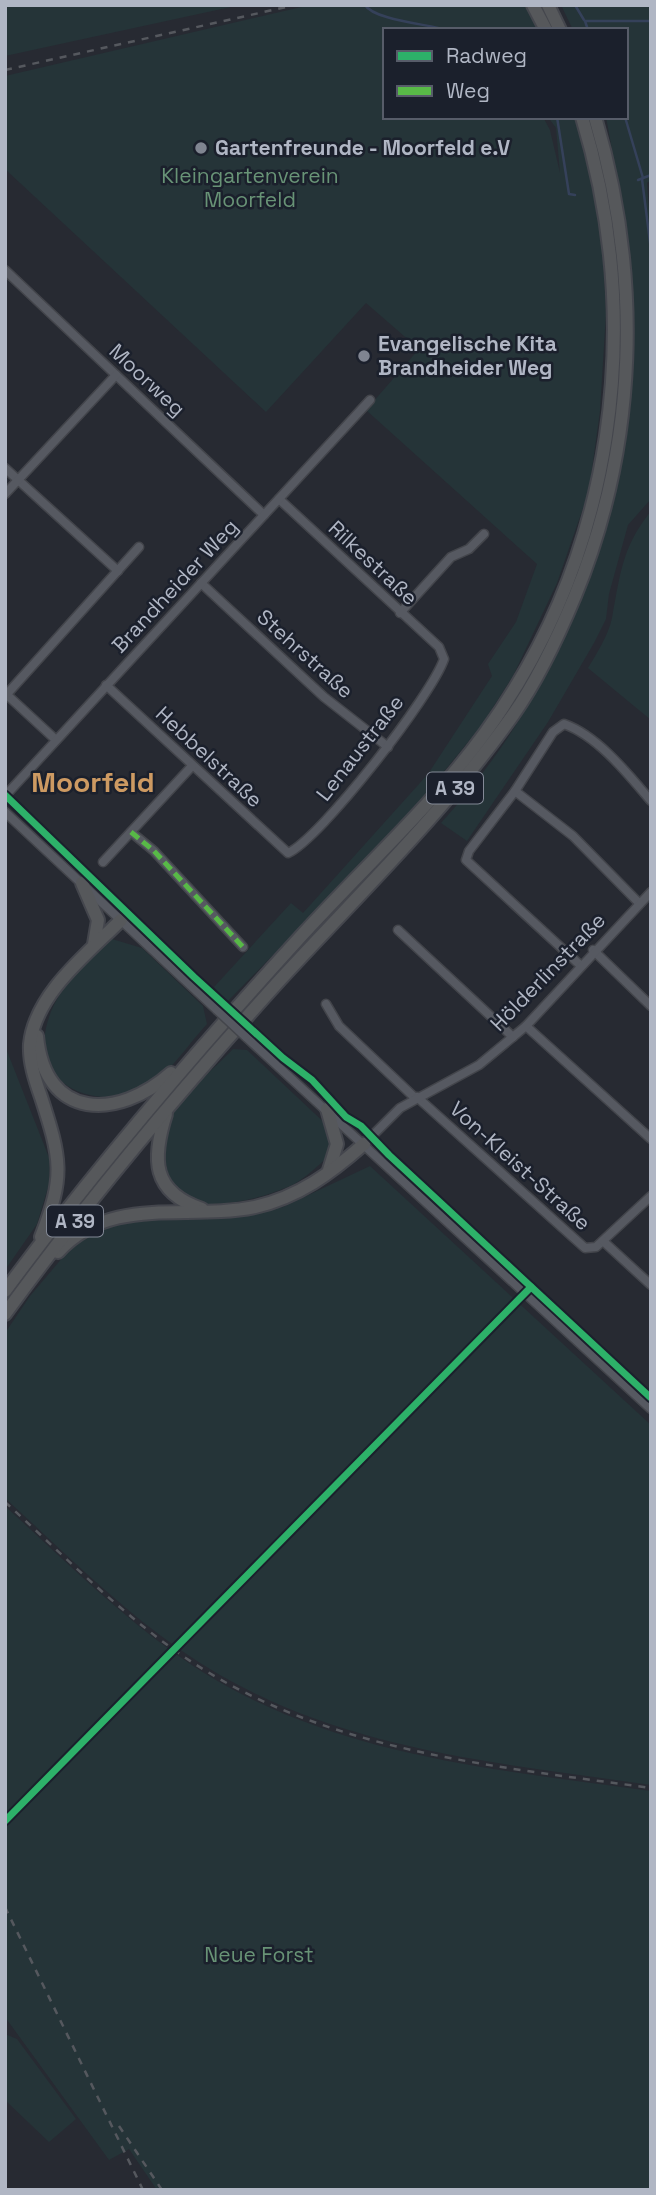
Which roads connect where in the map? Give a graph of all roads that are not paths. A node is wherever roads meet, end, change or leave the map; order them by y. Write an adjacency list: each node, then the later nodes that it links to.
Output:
1 (533, 5): 3 (highway)
2 (548, 5): 4 (highway)
3 (545, 28)
4 (560, 28)
5 (582, 119): 47 (highway, A 39)
6 (596, 119): 49 (highway, A 39)
7 (5, 270): 8 (street, Moorweg)
8 (116, 375): 11 (street); 14 (street, Moorweg)
9 (370, 400): 13 (street, Brandheider Weg)
10 (5, 467): 11 (street)
11 (19, 480): 12 (street); 17 (street)
12 (5, 495)
13 (278, 499): 14 (street, Brandheider Weg); 19 (street, Rilkestraße)
14 (264, 515): 18 (street, Brandheider Weg)
15 (484, 534): 19 (street)
16 (139, 547): 17 (street)
17 (118, 571): 22 (street)
18 (201, 583): 21 (street, Brandheider Weg); 24 (street, Stehrstraße)
19 (400, 612): 20 (street, Rilkestraße)
20 (443, 653): 24 (street, Lenaustraße)
21 (106, 685): 23 (street, Brandheider Weg); 25 (street, Hebbelstraße)
22 (6, 693): 23 (street)
23 (56, 740): 27 (street, Brandheider Weg)
24 (388, 747): 31 (street, Lenaustraße)
25 (191, 766): 30 (street); 31 (street, Hebbelstraße)
26 (515, 791): 28 (street); 35 (street); 41 (street)
27 (5, 796)
28 (651, 801)
29 (5, 812): 33 (street)
30 (131, 832): 32 (street); 38 (street)
31 (288, 853)
32 (103, 862)
33 (82, 883): 36 (street); 40 (highway)
34 (651, 892): 35 (street, Hölderlinstraße)
35 (638, 902): 39 (street, Hölderlinstraße)
36 (121, 920): 40 (highway); 50 (street, bridge)
37 (398, 930): 46 (street)
38 (243, 947)
39 (593, 950): 41 (street, Hölderlinstraße); 43 (street)
40 (91, 951): 45 (highway)
41 (580, 965): 44 (street, Hölderlinstraße)
42 (326, 1004): 48 (street)
43 (651, 1006)
44 (526, 1026): 46 (street, Hölderlinstraße); 51 (street)
45 (36, 1028): 47 (highway); 57 (highway)
46 (513, 1037): 48 (street, Hölderlinstraße)
47 (193, 1057): 57 (highway, A 39)
48 (415, 1097): 52 (street, Hölderlinstraße); 56 (street, Von-Kleist-Straße)
49 (168, 1106): 55 (highway); 59 (highway, A 39)
50 (327, 1109): 52 (street); 53 (highway)
51 (651, 1139)
52 (364, 1144): 53 (highway); 62 (street)
53 (326, 1176): 55 (highway)
54 (651, 1196): 56 (street)
55 (212, 1212): 59 (highway)
56 (603, 1241): 58 (street)
57 (37, 1248): 60 (highway, A 39)
58 (651, 1284)
59 (22, 1290): 61 (highway, A 39)
60 (5, 1291)
61 (5, 1314)
62 (651, 1409)

